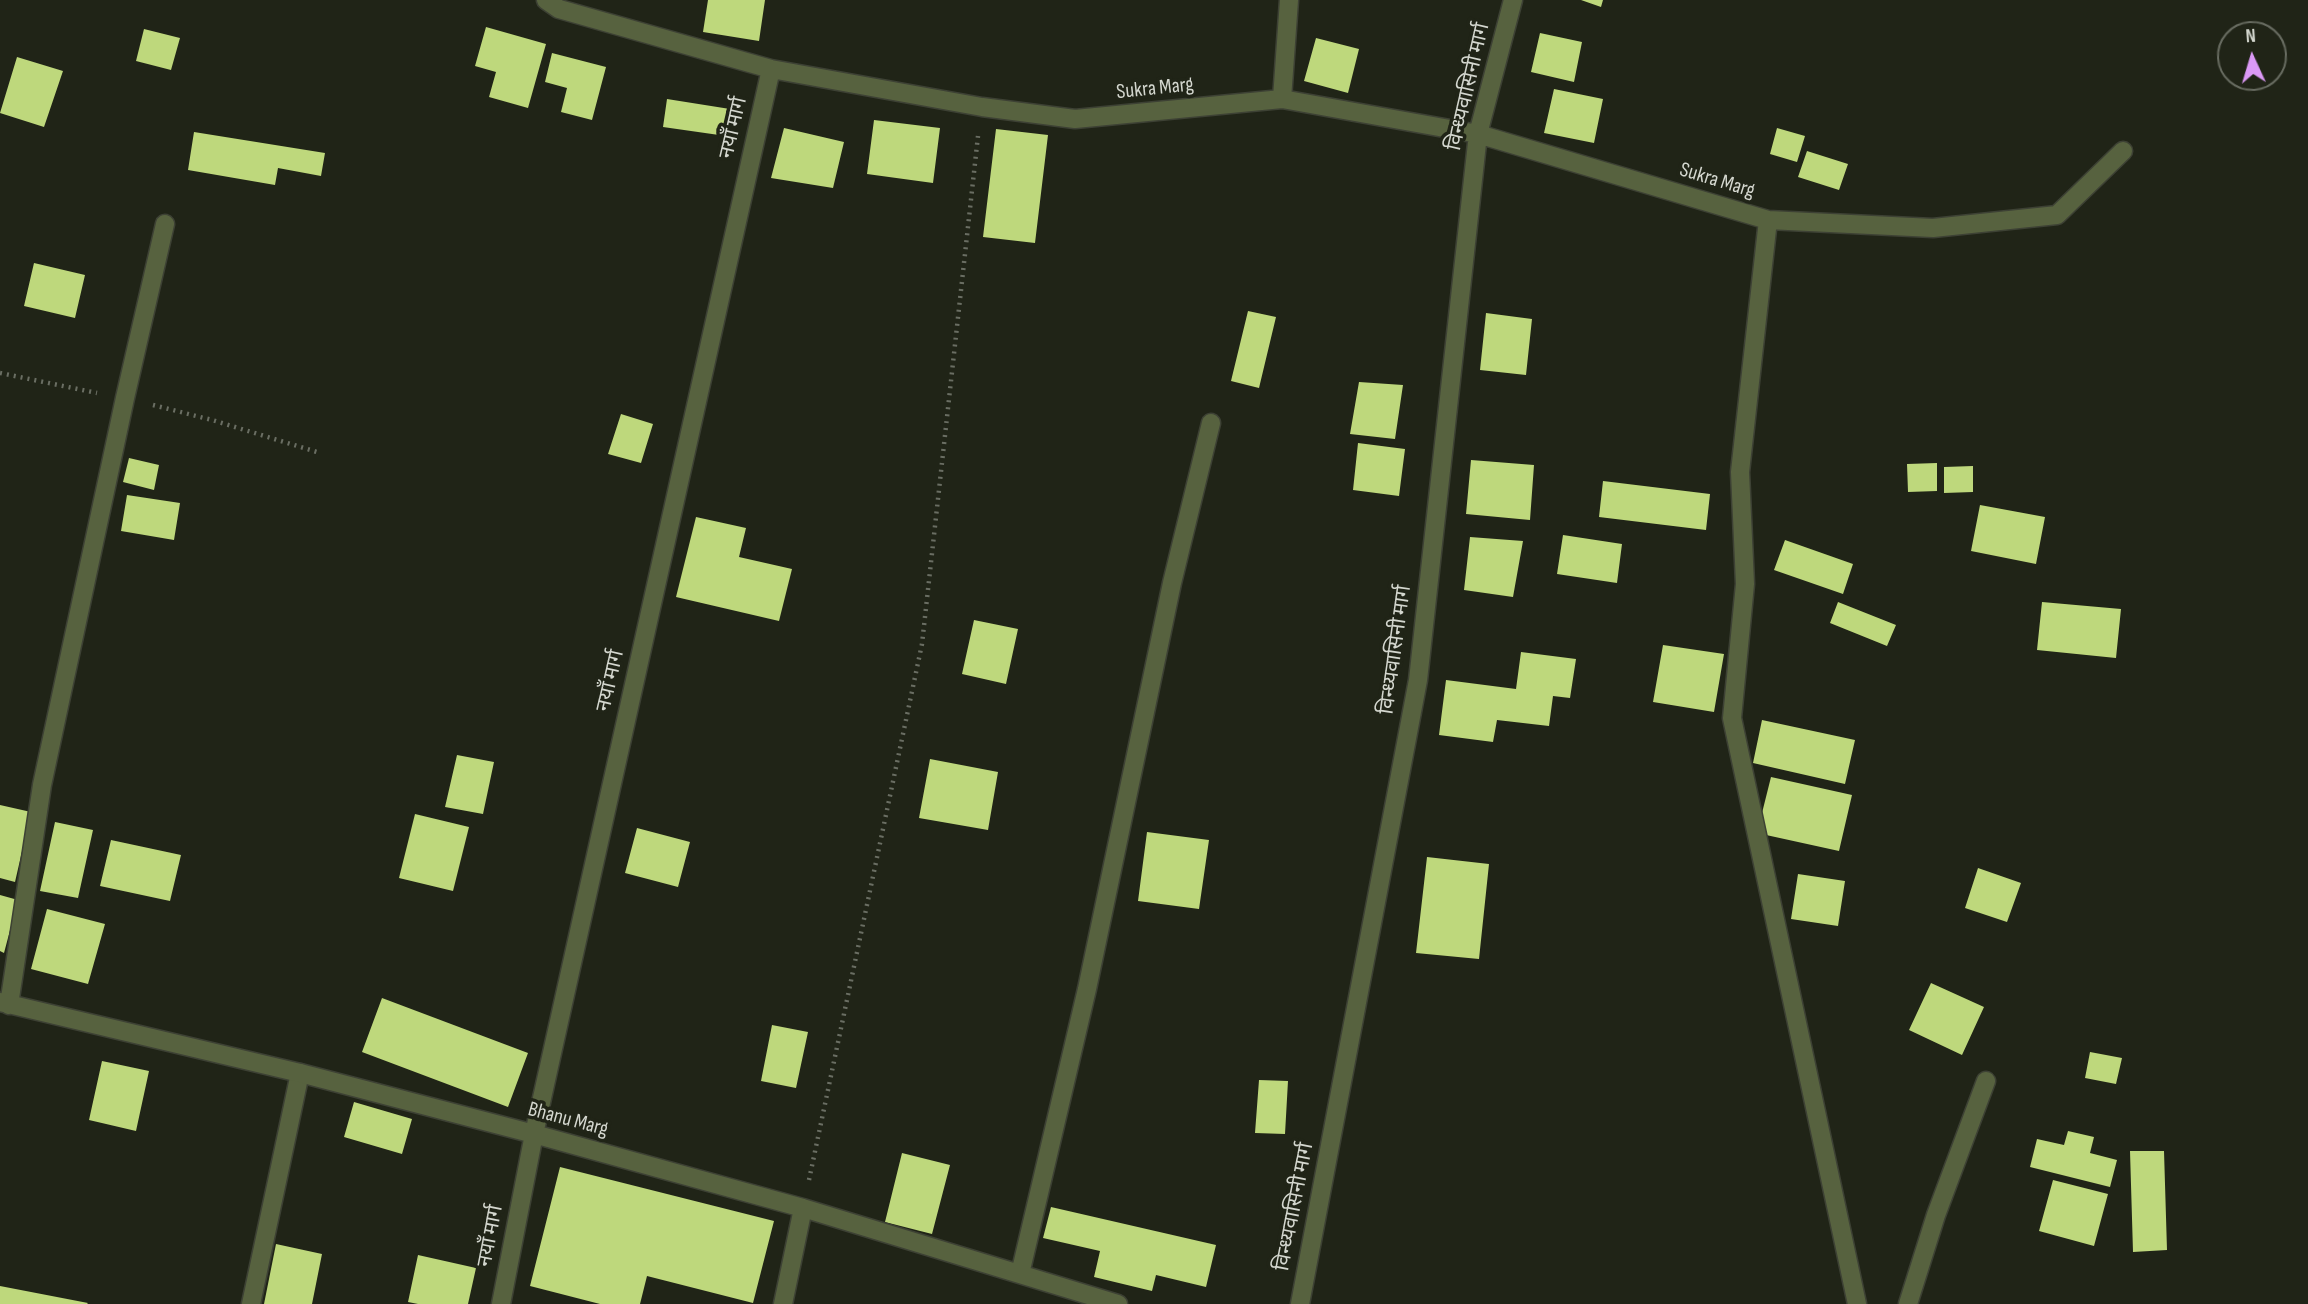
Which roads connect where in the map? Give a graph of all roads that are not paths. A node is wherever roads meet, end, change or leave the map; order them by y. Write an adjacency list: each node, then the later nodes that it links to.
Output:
1 (546, 0): 4 (street, Sukra Marg)
2 (1289, 0): 5 (street)
3 (1513, 0): 6 (street, विन्ध्यवासिनी मार्ग)
4 (771, 69): 5 (street, Sukra Marg); 14 (street, नयाँ मार्ग)
5 (1282, 99): 6 (street, Sukra Marg)
6 (1478, 134): 8 (street, Sukra Marg); 21 (street, विन्ध्यवासिनी मार्ग)
7 (2123, 151): 8 (street, Sukra Marg)
8 (1768, 220): 22 (street)
9 (165, 223): 11 (street)
10 (1211, 423): 16 (street)
11 (4, 1003): 12 (street, Bhanu Marg)
12 (300, 1073): 14 (street, Bhanu Marg); 17 (street)
13 (1986, 1081): 23 (street)
14 (534, 1134): 15 (street, Bhanu Marg); 18 (street, नयाँ मार्ग)
15 (803, 1208): 16 (street, Bhanu Marg); 19 (street)
16 (1020, 1274): 20 (street, Bhanu Marg)
17 (251, 1304)
18 (501, 1304)
19 (783, 1304)
20 (1118, 1304)
21 (1300, 1304)
22 (1857, 1304)
23 (1908, 1304)

